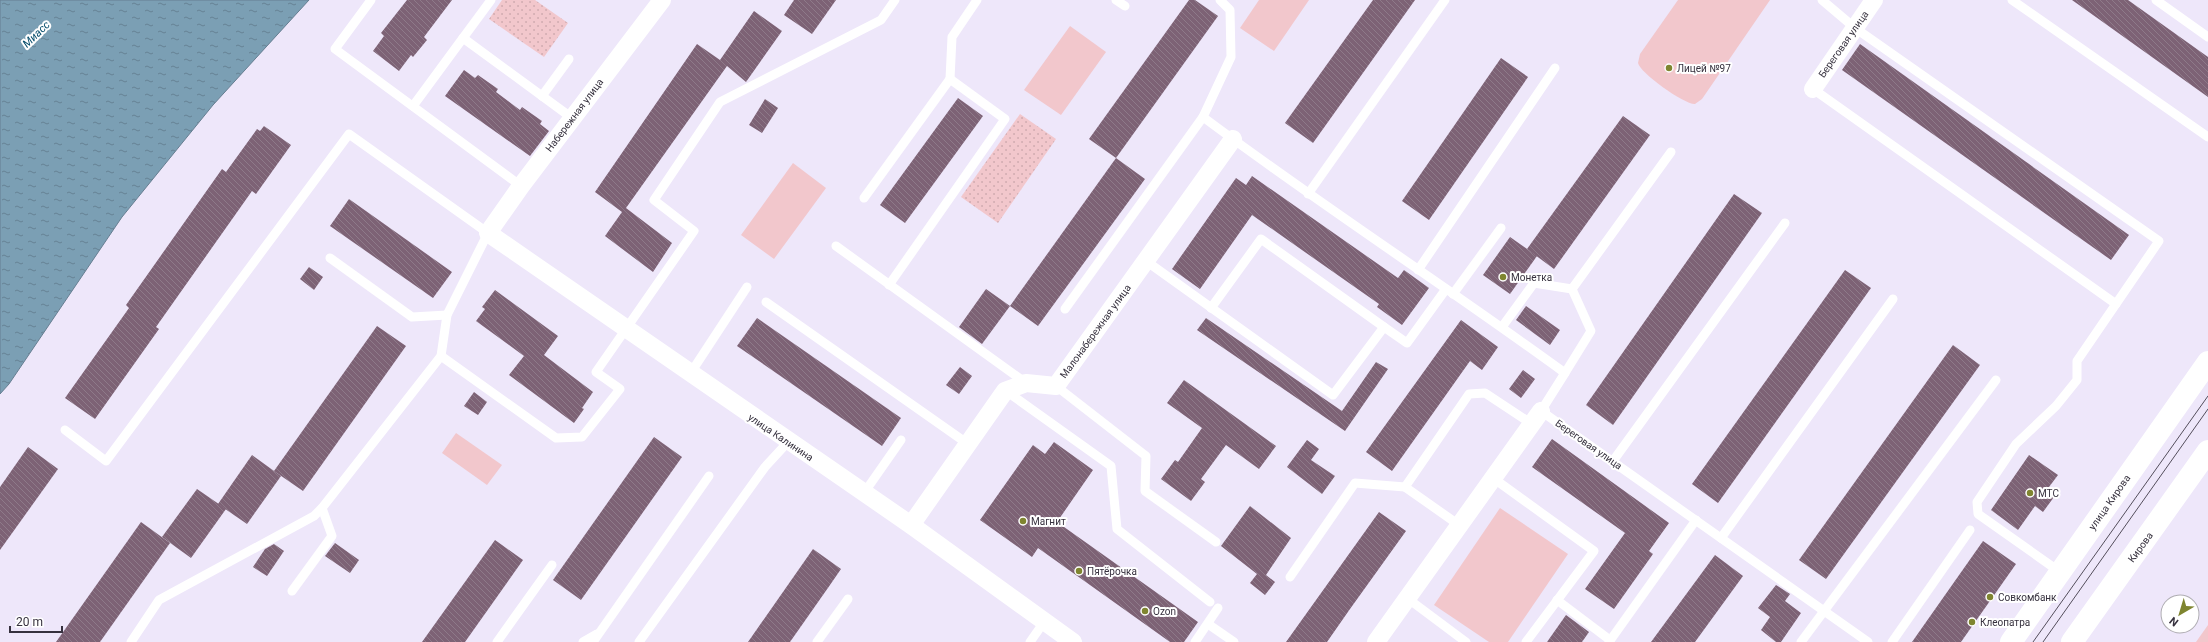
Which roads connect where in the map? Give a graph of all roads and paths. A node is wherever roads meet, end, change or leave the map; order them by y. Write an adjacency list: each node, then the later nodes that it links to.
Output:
1 (371, 0): 22 (lane)
2 (491, 0): 16 (lane)
3 (662, 0): 24 (street, Набережная улица)
4 (895, 0): 50 (lane)
5 (977, 0): 19 (lane)
6 (1116, 0): 13 (lane)
7 (1220, 0): 23 (lane)
8 (1445, 0): 29 (lane)
9 (1822, 0): 14 (lane)
10 (1874, 0): 14 (street, Береговая улица)
11 (2012, 0): 25 (lane)
12 (2156, 0): 15 (lane)
13 (1124, 6)
14 (1855, 28): 20 (street, Береговая улица); 44 (lane)
15 (2208, 37)
16 (463, 38): 21 (lane); 22 (lane)
17 (569, 59): 21 (lane)
18 (1555, 68): 37 (lane)
19 (950, 79): 30 (lane); 38 (lane)
20 (1813, 88): 44 (lane)
21 (542, 96): 24 (lane)
22 (413, 106): 28 (lane)
23 (1203, 117): 26 (lane); 46 (lane)
24 (572, 118): 28 (street, Набережная улица)
25 (2208, 137)
26 (1233, 139): 29 (lane); 36 (street, Малонабережная улица)
27 (1671, 152): 40 (lane)
28 (521, 186): 33 (street, Набережная улица)
29 (1308, 194): 37 (lane)
30 (864, 198)
31 (1785, 223): 65 (lane)
32 (1501, 228): 41 (lane)
33 (488, 233): 47 (lane); 50 (street, улица Калинина); 60 (lane)
34 (836, 246): 38 (lane)
35 (330, 258): 47 (lane)
36 (1146, 261): 45 (lane); 57 (street, Малонабережная улица)
37 (1418, 270): 41 (lane)
38 (889, 285): 56 (lane)
39 (747, 287): 54 (lane)
40 (1572, 289): 49 (lane); 53 (lane)
41 (1450, 291): 48 (lane); 49 (lane)
42 (1893, 299): 75 (lane)
43 (766, 302): 63 (lane)
44 (2116, 304): 78 (lane)
45 (1211, 308): 48 (lane); 48 (lane)
46 (1065, 309)
47 (447, 315): 51 (lane)
48 (1384, 327)
49 (1502, 327): 53 (lane)
50 (626, 330): 51 (lane); 54 (street, улица Калинина)
51 (441, 356): 70 (lane)
52 (2208, 362): 78 (main road, улица Кирова)
53 (1565, 373): 59 (lane)
54 (690, 374): 62 (street, улица Калинина)
55 (1996, 380): 86 (lane)
56 (1026, 383): 57 (street, Малонабережная улица); 58 (street, Малонабережная улица)
57 (1056, 386): 76 (lane)
58 (1006, 390): 63 (street); 84 (lane)
59 (1536, 418): 65 (lane, Береговая улица); 67 (street); 68 (lane, Береговая улица)
60 (65, 430)
61 (901, 440): 69 (lane)
62 (788, 442): 69 (street, улица Калинина); 95 (lane)
63 (968, 444): 72 (street)
64 (2208, 451): 108 (main road, Кирова)
65 (1613, 462): 71 (lane, Береговая улица)
66 (709, 476): 89 (lane)
67 (1493, 478): 73 (street); 83 (lane)
68 (1406, 487): 73 (lane); 79 (lane)
69 (864, 493): 72 (street, улица Калинина)
70 (322, 508): 80 (lane); 91 (lane)
71 (1696, 520): 75 (lane, Береговая улица); 90 (lane)
72 (911, 525): 87 (street, улица Калинина)
73 (1459, 525): 81 (street)
74 (1970, 530): 106 (lane)
75 (1721, 538): 86 (lane, Береговая улица)
76 (1216, 542)
77 (552, 565): 92 (lane)
78 (2060, 572): 107 (main road, улица Кирова)
79 (1290, 577)
80 (292, 591)
81 (1407, 598): 101 (street); 102 (lane)
82 (848, 599): 96 (lane)
83 (1557, 600): 90 (lane); 103 (lane)
84 (1210, 602)
85 (1218, 608): 88 (lane)
86 (1825, 612): 104 (lane); 105 (lane, Береговая улица)
87 (1044, 622): 97 (lane); 98 (street, улица Калинина)
88 (1208, 624): 99 (lane); 100 (lane)
89 (600, 632): 93 (lane); 94 (lane)
90 (1609, 641)
91 (131, 642)
92 (497, 642)
93 (583, 642)
94 (593, 642)
95 (639, 642)
96 (817, 642)
97 (1030, 642)
98 (1072, 642)
99 (1194, 642)
100 (1234, 642)
101 (1376, 642)
102 (1466, 642)
103 (1526, 642)
104 (1801, 642)
105 (1868, 642)
106 (1892, 642)
107 (2011, 642)
108 (2072, 642)

